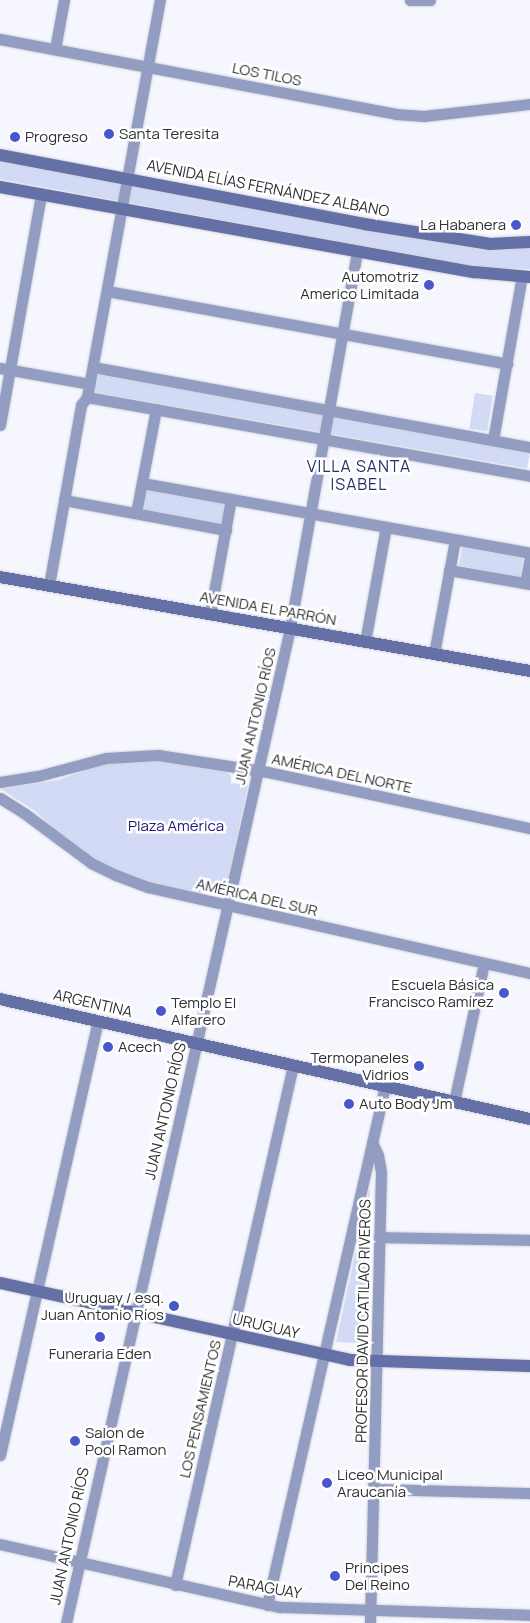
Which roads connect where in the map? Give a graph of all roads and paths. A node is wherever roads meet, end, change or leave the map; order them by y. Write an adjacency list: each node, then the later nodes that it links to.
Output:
1 (64, 0): 6 (street)
2 (160, 0): 7 (street)
3 (410, 0): 4 (street)
4 (430, 0)
5 (0, 39): 6 (street, LOS TILOS)
6 (54, 49): 7 (street, LOS TILOS)
7 (148, 66): 8 (street, LOS TILOS); 10 (street)
8 (530, 104)
9 (0, 155): 10 (main road, AVENIDA ELÍAS FERNÁNDEZ ALBANO)
10 (128, 178): 13 (street); 14 (main road, AVENIDA ELÍAS FERNÁNDEZ ALBANO)
11 (0, 187): 12 (main road)
12 (41, 195): 13 (main road); 21 (street)
13 (122, 210): 15 (main road); 17 (street)
14 (530, 242)
15 (357, 252): 16 (main road); 18 (street, JUAN ANTONIO RÍOS)
16 (526, 276): 19 (street)
17 (107, 291): 18 (street); 20 (street)
18 (342, 334): 19 (street); 25 (street, JUAN ANTONIO RÍOS)
19 (507, 364): 28 (street)
20 (93, 367): 22 (street); 25 (street)
21 (5, 369): 22 (street); 26 (street)
22 (90, 384): 23 (street)
23 (87, 397): 24 (street); 33 (street)
24 (156, 409): 27 (street); 31 (street)
25 (329, 410): 27 (street, JUAN ANTONIO RÍOS); 28 (street)
26 (0, 425)
27 (323, 439): 30 (street); 35 (street, JUAN ANTONIO RÍOS)
28 (493, 440): 29 (street)
29 (530, 447)
30 (530, 476)
31 (142, 483): 32 (street); 34 (street)
32 (232, 499): 35 (street); 37 (street)
33 (64, 500): 34 (street); 44 (street)
34 (136, 513): 37 (street)
35 (310, 513): 36 (street); 46 (street, JUAN ANTONIO RÍOS)
36 (386, 527): 38 (street); 47 (street)
37 (226, 530): 45 (street)
38 (455, 540): 39 (street); 41 (street)
39 (530, 553)
40 (530, 558): 43 (street)
41 (450, 570): 43 (street); 48 (street)
42 (0, 576): 44 (main road, AVENIDA EL PARRÓN)
43 (528, 584)
44 (49, 585): 45 (main road, AVENIDA EL PARRÓN)
45 (210, 614): 46 (main road, AVENIDA EL PARRÓN)
46 (290, 628): 47 (main road, AVENIDA EL PARRÓN); 50 (street, JUAN ANTONIO RÍOS)
47 (365, 642): 48 (main road, AVENIDA EL PARRÓN)
48 (434, 654): 49 (main road, AVENIDA EL PARRÓN)
49 (530, 671)
50 (258, 771): 51 (street, AMÉRICA DEL NORTE); 53 (street, AMÉRICA DEL NORTE); 54 (street, JUAN ANTONIO RÍOS)
51 (0, 782)
52 (0, 798): 54 (street, AMÉRICA DEL SUR)
53 (530, 828)
54 (227, 906): 55 (street, AMÉRICA DEL SUR); 59 (street, JUAN ANTONIO RÍOS)
55 (484, 963): 56 (street, AMÉRICA DEL SUR); 62 (street)
56 (530, 973)
57 (0, 999): 58 (main road, ARGENTINA)
58 (98, 1021): 59 (main road, ARGENTINA); 68 (street)
59 (196, 1043): 60 (main road, ARGENTINA); 69 (street, JUAN ANTONIO RÍOS)
60 (293, 1065): 61 (main road, ARGENTINA); 70 (street, LOS PENSAMIENTOS)
61 (385, 1086): 62 (main road, ARGENTINA); 64 (street, PROFESOR DAVID CATILAO RIVEROS)
62 (454, 1102): 63 (main road, ARGENTINA)
63 (530, 1119)
64 (372, 1142): 65 (street, PROFESOR DAVID CATILAO RIVEROS); 71 (street, PROFESOR DAVID CATILAO RIVEROS)
65 (379, 1237): 66 (street); 72 (street, PROFESOR DAVID CATILAO RIVEROS)
66 (530, 1240)
67 (0, 1283): 68 (main road, URUGUAY)
68 (37, 1291): 69 (main road, URUGUAY); 74 (street)
69 (135, 1313): 70 (main road, URUGUAY); 78 (street, JUAN ANTONIO RÍOS)
70 (232, 1336): 71 (main road, URUGUAY); 79 (street, LOS PENSAMIENTOS)
71 (324, 1356): 72 (main road, URUGUAY); 80 (street, PROFESOR DAVID CATILAO RIVEROS)
72 (377, 1362): 73 (main road, URUGUAY); 75 (street, PROFESOR DAVID CATILAO RIVEROS)
73 (530, 1366)
74 (0, 1455)
75 (374, 1489): 76 (street); 82 (street, PROFESOR DAVID CATILAO RIVEROS)
76 (530, 1493)
77 (0, 1544): 78 (street, PARAGUAY)
78 (78, 1563): 79 (street, PARAGUAY); 83 (street, JUAN ANTONIO RÍOS)
79 (175, 1585): 80 (street, PARAGUAY)
80 (267, 1605): 82 (street, PARAGUAY)
81 (530, 1615): 82 (street, PARAGUAY)
82 (370, 1617)
83 (66, 1623)

